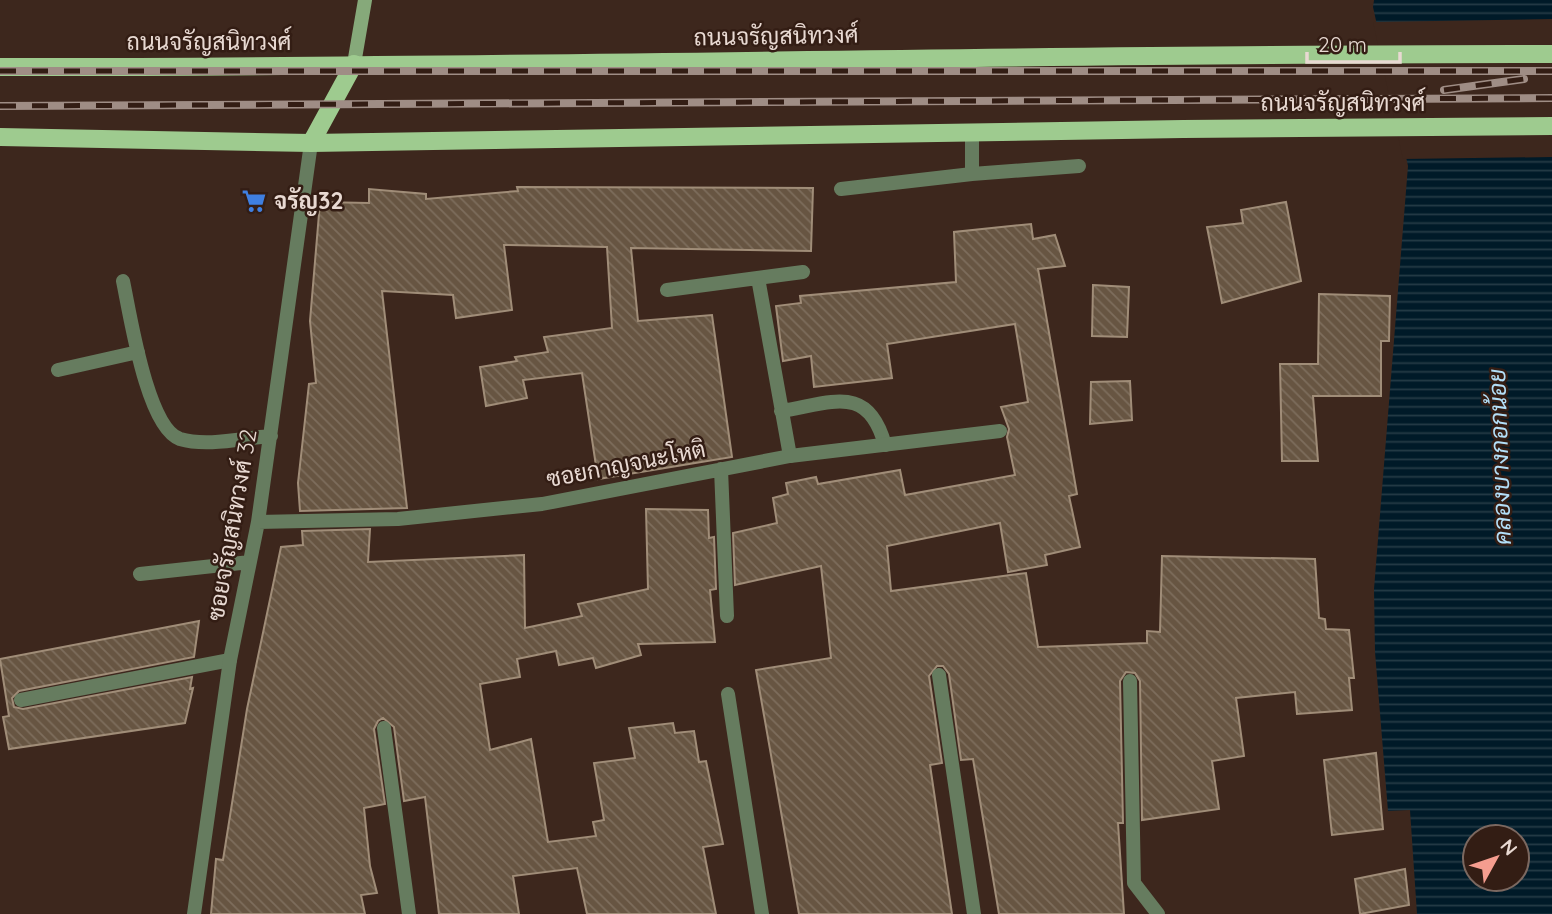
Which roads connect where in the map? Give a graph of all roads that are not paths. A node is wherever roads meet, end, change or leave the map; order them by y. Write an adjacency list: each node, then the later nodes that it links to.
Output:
1 (365, 0): 3 (street)
2 (1552, 54): 3 (main road, ถนนจรัญสนิทวงศ์)
3 (354, 64): 4 (main road, ถนนจรัญสนิทวงศ์); 8 (main road)
4 (0, 67)
5 (1552, 126): 6 (main road, ถนนจรัญสนิทวงศ์)
6 (972, 132): 8 (main road, ถนนจรัญสนิทวงศ์); 10 (street)
7 (0, 137): 8 (main road, ถนนจรัญสนิทวงศ์)
8 (311, 143): 20 (street, ซอยจรัญสนิทวงศ์ 32)
9 (1079, 166): 10 (street)
10 (972, 174): 11 (street)
11 (841, 189)
12 (803, 272): 13 (street)
13 (758, 278): 15 (street); 18 (street)
14 (123, 281): 16 (street)
15 (667, 290)
16 (138, 352): 17 (street); 20 (street)
17 (58, 370)
18 (781, 411): 21 (street); 22 (street)
19 (1000, 431): 21 (street, ซอยกาญจนะโหติ)
20 (271, 436): 24 (street, ซอยจรัญสนิทวงศ์ 32)
21 (885, 445): 22 (street, ซอยกาญจนะโหติ)
22 (790, 456): 23 (street, ซอยกาญจนะโหติ)
23 (721, 470): 24 (street, ซอยกาญจนะโหติ); 27 (street)
24 (258, 522): 25 (street, ซอยจรัญสนิทวงศ์ 32)
25 (250, 562): 26 (street); 28 (street, ซอยจรัญสนิทวงศ์ 32)
26 (140, 574)
27 (727, 616)
28 (230, 660): 32 (street); 34 (street, ซอยจรัญสนิทวงศ์ 32)
29 (939, 675): 37 (street)
30 (1130, 681): 38 (street)
31 (728, 694): 36 (street)
32 (21, 700)
33 (384, 728): 35 (street)
34 (194, 914)
35 (409, 914)
36 (762, 914)
37 (974, 914)
38 (1158, 914)

